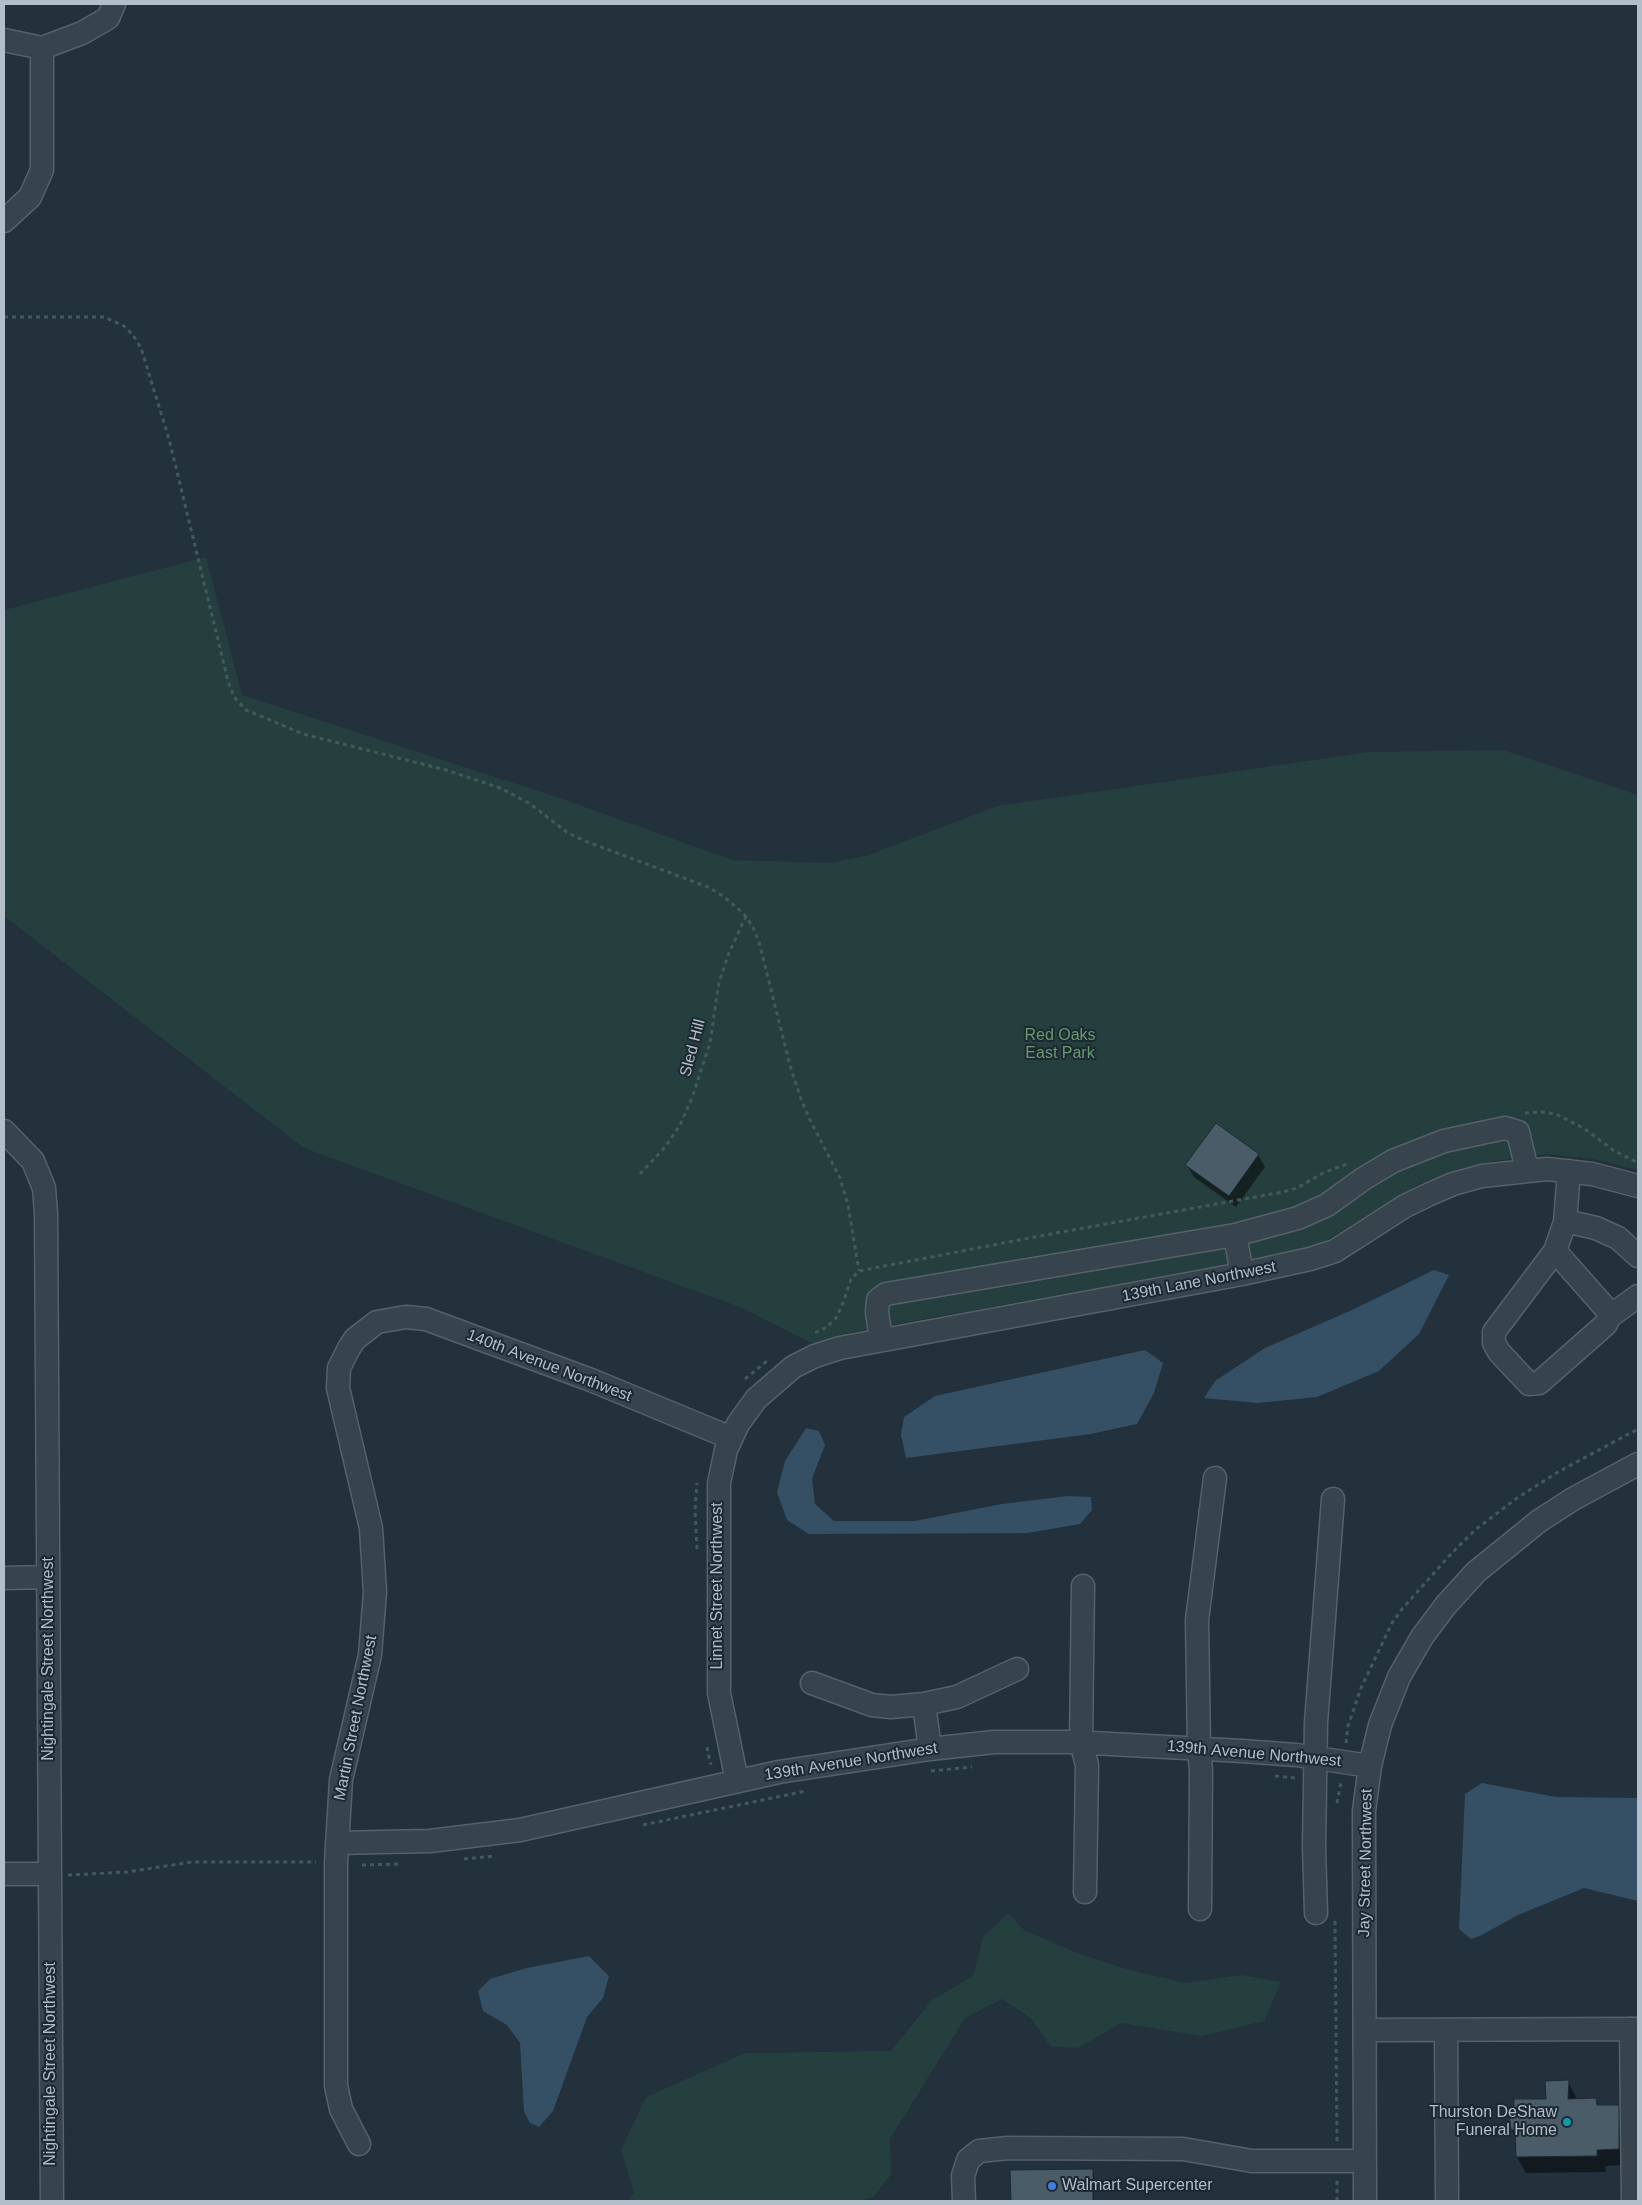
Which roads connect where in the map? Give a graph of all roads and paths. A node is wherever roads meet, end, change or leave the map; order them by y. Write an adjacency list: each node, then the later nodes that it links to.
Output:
1 (114, 4): 3 (street)
2 (4, 40): 3 (street)
3 (42, 48): 4 (street)
4 (4, 221)
5 (4, 317): 6 (path)
6 (746, 916): 10 (path, Sled Hill); 16 (path)
7 (4, 1131): 27 (street, Nightingale Street Northwest)
8 (1527, 1170): 9 (street, 139th Lane Northwest); 13 (street); 17 (street, 139th Lane Northwest)
9 (1569, 1171): 11 (street, 139th Lane Northwest); 12 (street)
10 (640, 1174)
11 (1638, 1186)
12 (1565, 1220): 14 (street); 15 (street)
13 (1235, 1235): 17 (street); 21 (street)
14 (1555, 1251): 19 (street); 19 (street)
15 (1638, 1256)
16 (859, 1271)
17 (1242, 1274): 21 (street, 139th Lane Northwest)
18 (1638, 1296): 19 (street)
19 (1609, 1317)
20 (365, 1331): 23 (street, 140th Avenue Northwest); 46 (street, Martin Street Northwest)
21 (880, 1339): 22 (street, 139th Lane Northwest)
22 (756, 1399): 23 (street, Linnet Street Northwest)
23 (731, 1438): 41 (street, Linnet Street Northwest)
24 (1638, 1464): 38 (street, Jay Street Northwest)
25 (1215, 1478): 35 (street)
26 (1333, 1499): 36 (street)
27 (48, 1577): 28 (street); 53 (street, Nightingale Street Northwest)
28 (4, 1578)
29 (1083, 1586): 33 (street)
30 (1017, 1669): 32 (street)
31 (812, 1683): 32 (street)
32 (924, 1704): 34 (street)
33 (1082, 1742): 34 (street, 139th Avenue Northwest); 35 (street, 139th Avenue Northwest); 54 (street)
34 (930, 1749): 41 (street, 139th Avenue Northwest)
35 (1199, 1749): 36 (street, 139th Avenue Northwest); 55 (street)
36 (1315, 1758): 38 (street, 139th Avenue Northwest); 42 (street)
37 (978, 1766): 39 (path)
38 (1370, 1766): 58 (street, Jay Street Northwest)
39 (928, 1772)
40 (1273, 1776): 42 (path)
41 (738, 1781): 46 (street, 139th Avenue Northwest)
42 (1316, 1781): 44 (path); 56 (street)
43 (813, 1789): 45 (path)
44 (1336, 1812)
45 (636, 1827)
46 (337, 1843): 61 (street, Martin Street Northwest)
47 (497, 1855): 48 (path)
48 (457, 1860)
49 (318, 1862): 53 (path)
50 (355, 1863): 51 (path)
51 (406, 1864)
52 (4, 1874): 53 (street)
53 (50, 1874): 64 (street, Nightingale Street Northwest)
54 (1084, 1892)
55 (1200, 1908)
56 (1326, 1914): 60 (path)
57 (1635, 2029): 59 (street); 69 (street)
58 (1366, 2030): 59 (street); 62 (street, Jay Street Northwest)
59 (1446, 2030): 68 (street)
60 (1336, 2134)
61 (359, 2144)
62 (1365, 2161): 65 (street); 67 (street, Jay Street Northwest)
63 (1337, 2190): 66 (path)
64 (52, 2201)
65 (964, 2201)
66 (1337, 2201)
67 (1365, 2201)
68 (1447, 2201)
69 (1633, 2201)

